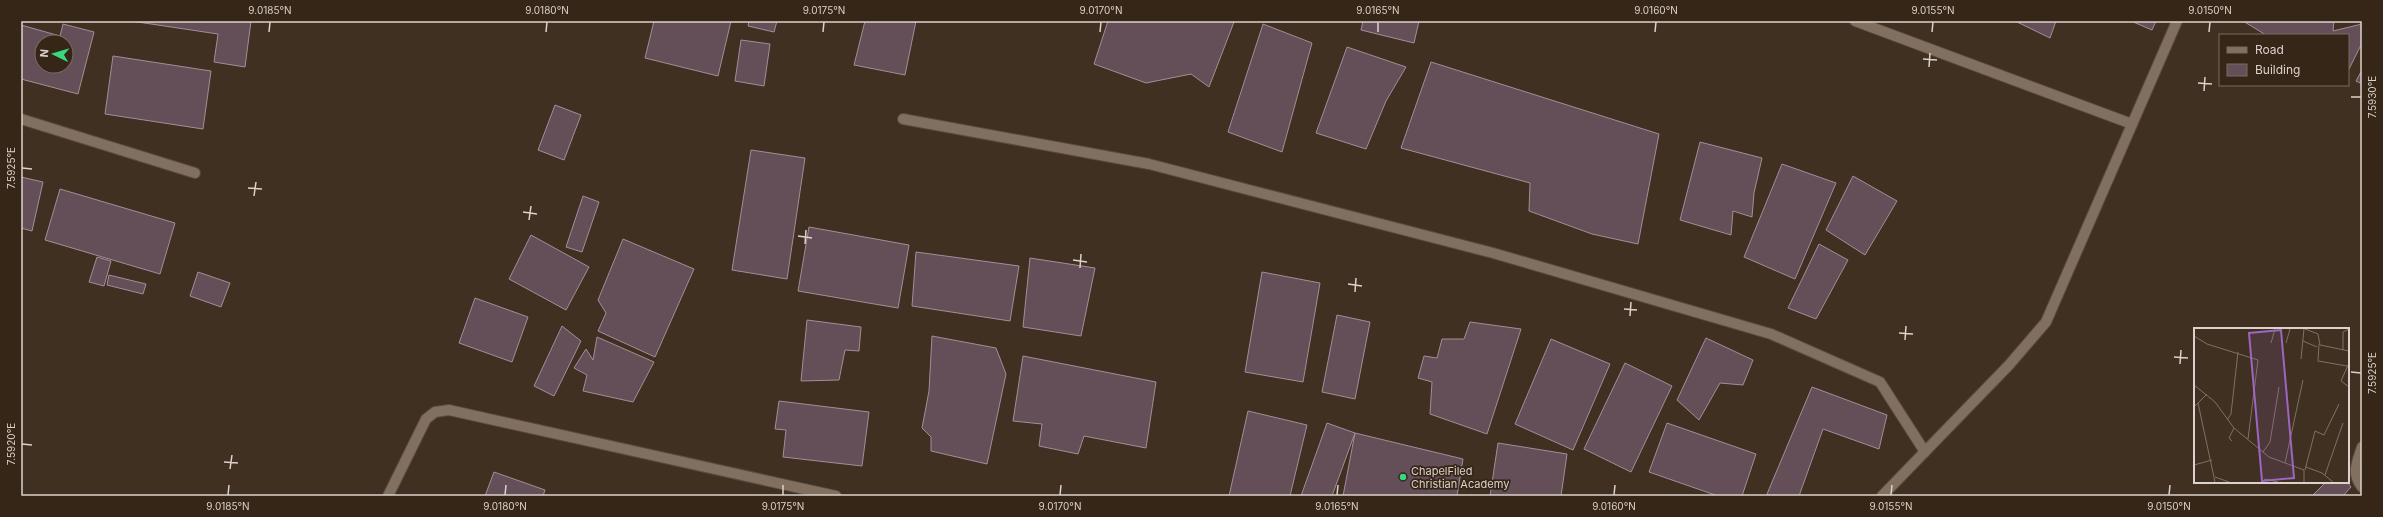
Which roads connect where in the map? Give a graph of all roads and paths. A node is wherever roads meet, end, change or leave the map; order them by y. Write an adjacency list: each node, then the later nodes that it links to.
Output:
1 (1854, 21): 5 (street)
2 (2177, 21): 5 (street)
3 (21, 119): 6 (street)
4 (903, 119): 8 (street)
5 (2132, 124): 8 (street)
6 (195, 173)
7 (2362, 447): 9 (street)
8 (1925, 452): 12 (street)
9 (2362, 487)
10 (388, 496): 11 (street)
11 (836, 496)
12 (1882, 496)

